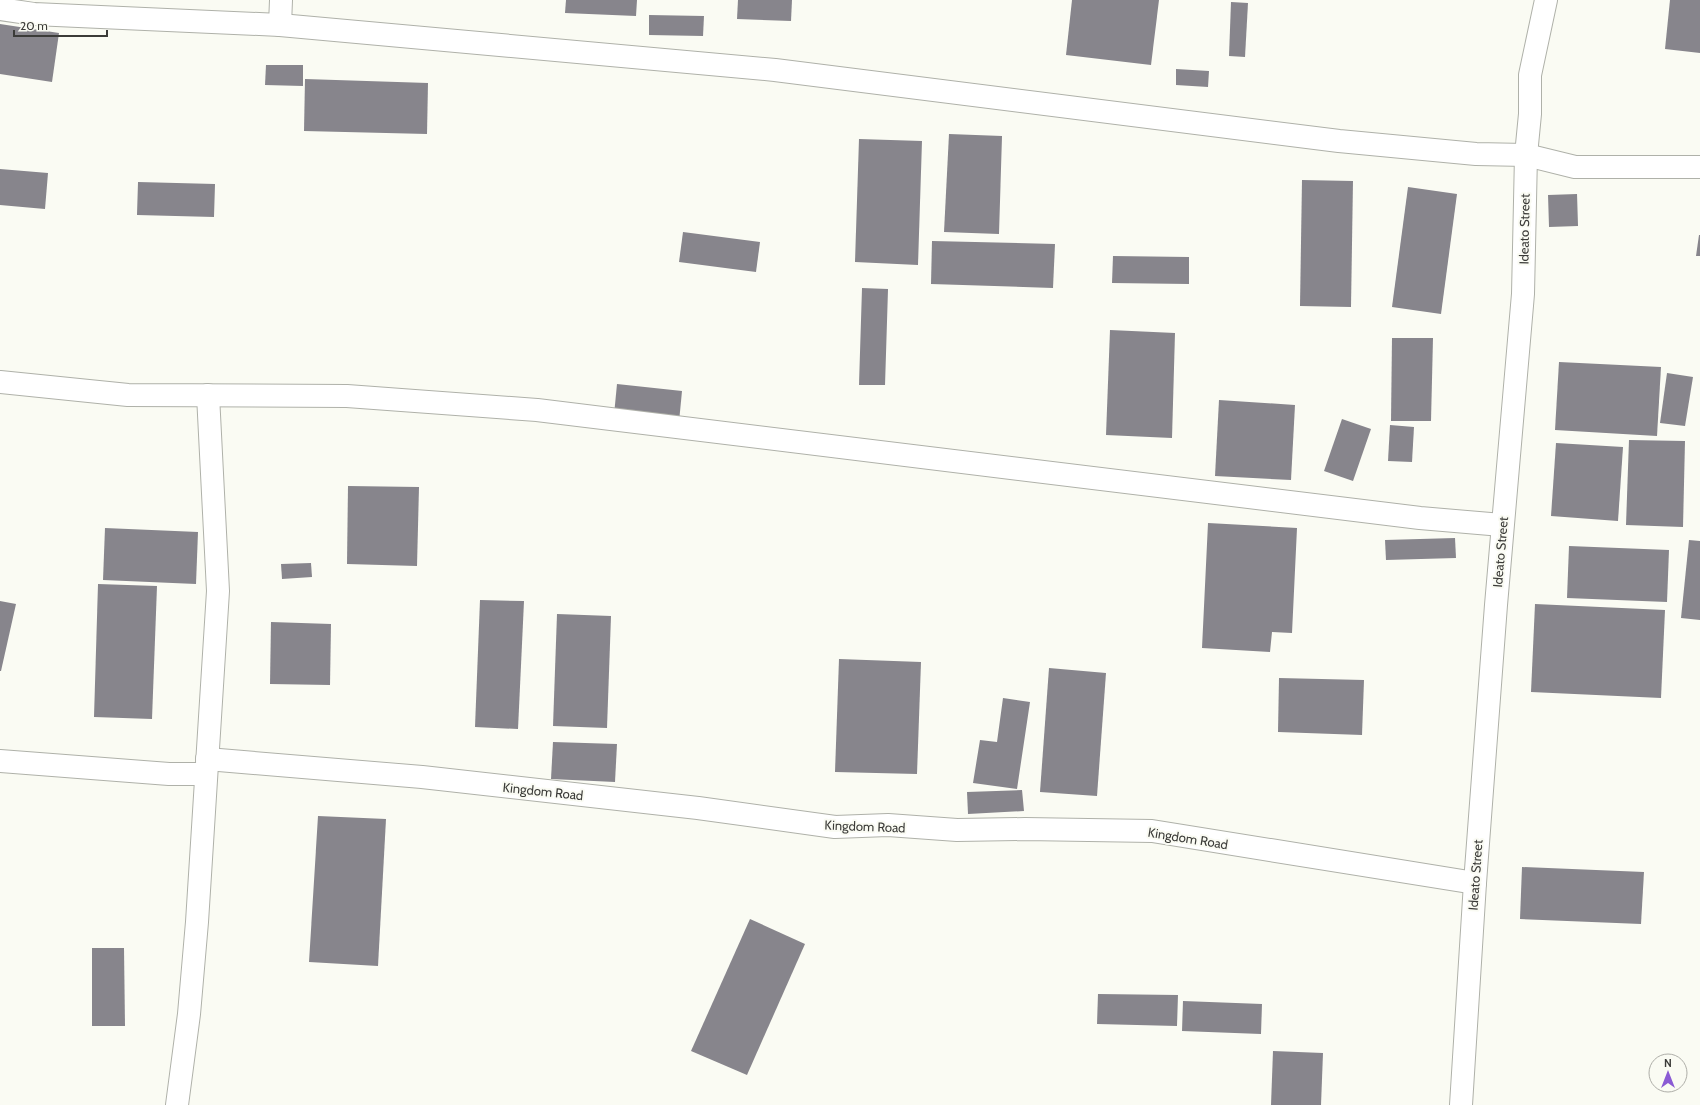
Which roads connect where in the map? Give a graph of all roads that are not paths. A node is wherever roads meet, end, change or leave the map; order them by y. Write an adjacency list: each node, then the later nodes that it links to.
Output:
1 (281, 0): 4 (street)
2 (1546, 0): 5 (street, Ideato Street)
3 (0, 9): 4 (street)
4 (280, 25): 5 (street)
5 (1526, 155): 6 (street); 9 (street, Ideato Street)
6 (1700, 167)
7 (0, 382): 8 (street)
8 (208, 395): 9 (street); 11 (street)
9 (1502, 525): 12 (street, Ideato Street)
10 (0, 761): 11 (street, Kingdom Road)
11 (207, 767): 12 (street, Kingdom Road); 13 (street)
12 (1475, 883): 14 (street, Ideato Street)
13 (177, 1105)
14 (1461, 1105)

